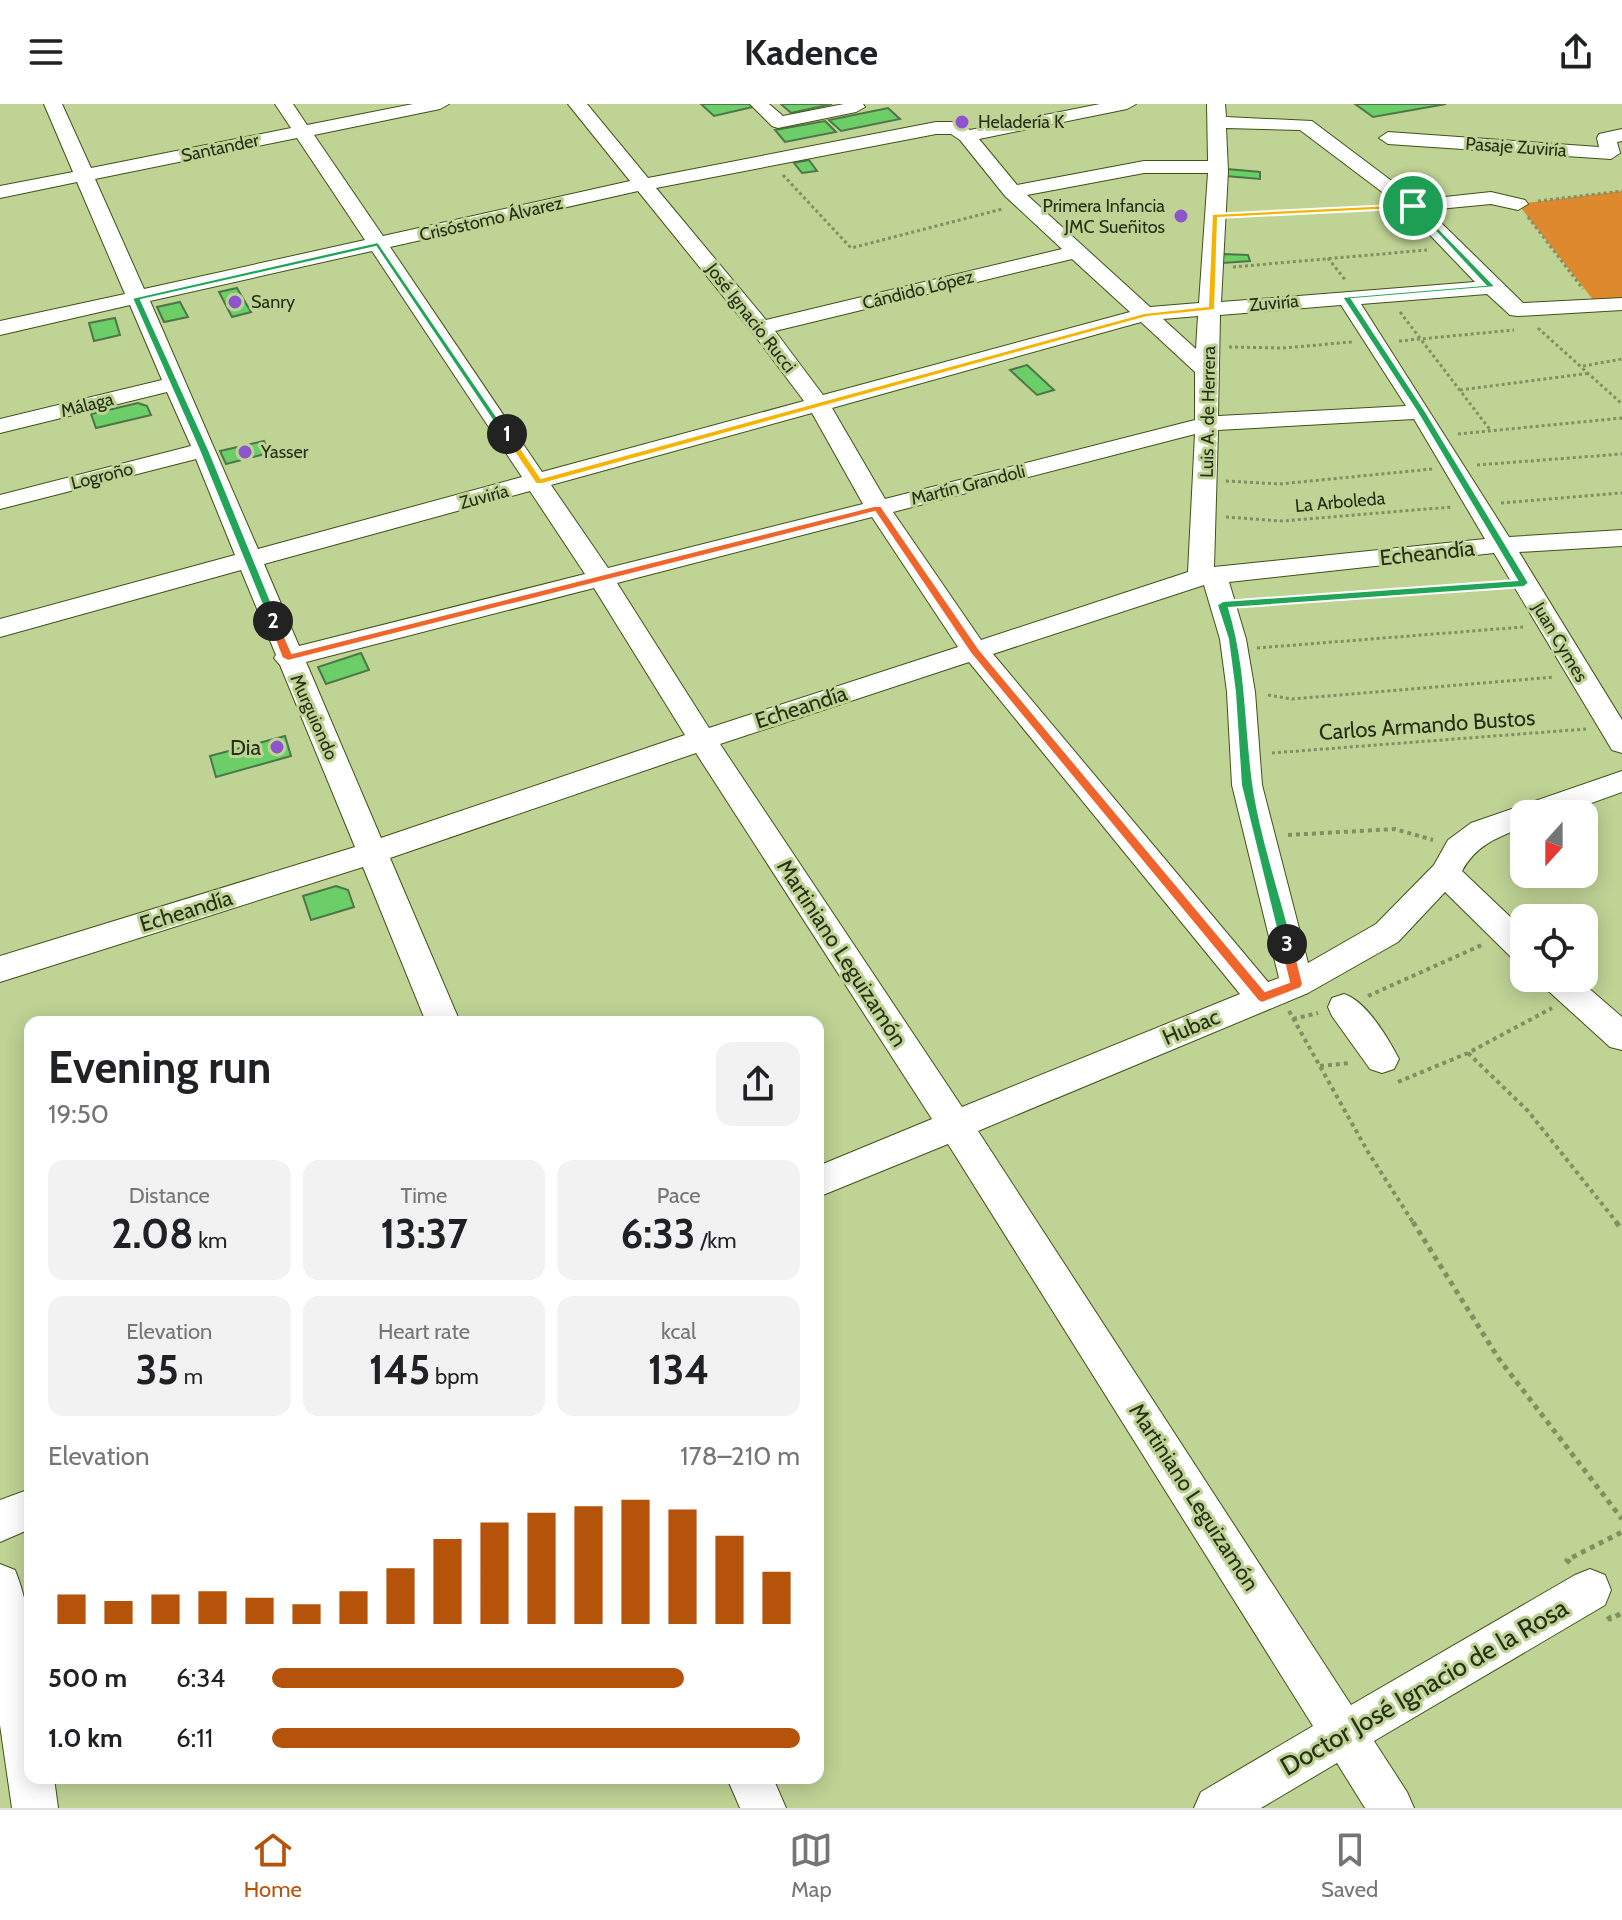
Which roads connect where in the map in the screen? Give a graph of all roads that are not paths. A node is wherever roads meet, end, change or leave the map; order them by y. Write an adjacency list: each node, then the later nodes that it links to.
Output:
1 (53, 104): 14 (street, Murguiondo)
2 (284, 104): 9 (street, Martiniano Leguizamón)
3 (440, 104): 9 (street, Santander)
4 (577, 104): 15 (street, José Ignacio Rucci)
5 (759, 104): 7 (street)
6 (1127, 104): 11 (street)
7 (856, 107)
8 (1217, 113): 13 (street, Luis A. de Herrera); 19 (street)
9 (302, 131): 14 (street, Santander); 20 (street, Martiniano Leguizamón)
10 (1622, 135): 12 (street, Pasaje Zuviría)
11 (967, 136): 15 (street, Crisóstomo Álvarez); 17 (street)
12 (1388, 138)
13 (1218, 167): 17 (street); 26 (street, Luis A. de Herrera)
14 (86, 175): 16 (street, Santander); 24 (street, Murguiondo)
15 (644, 184): 20 (street, Crisóstomo Álvarez); 29 (street, José Ignacio Rucci)
16 (0, 192)
17 (1018, 198): 21 (street)
18 (1518, 204): 19 (street)
19 (1413, 206): 22 (street)
20 (378, 244): 24 (street, Crisóstomo Álvarez); 37 (street, Martiniano Leguizamón)
21 (1074, 252): 27 (street); 29 (street, Cándido López)
22 (1492, 287): 23 (street, Zuviría); 25 (street)
23 (1352, 296): 26 (street, Zuviría); 33 (street, Juan Cymes)
24 (136, 298): 28 (street, Crisóstomo Álvarez); 31 (street, Murguiondo)
25 (1622, 304)
26 (1212, 309): 27 (street, Zuviría); 30 (street, Luis A. de Herrera)
27 (1147, 314): 30 (street); 32 (street, Zuviría)
28 (0, 328)
29 (761, 328): 32 (street, José Ignacio Rucci)
30 (1206, 370): 34 (street, Luis A. de Herrera)
31 (174, 384): 35 (street, Málaga); 36 (street, Murguiondo)
32 (818, 404): 37 (street, Zuviría); 39 (street, José Ignacio Rucci)
33 (1421, 412): 34 (street, Martín Grandoli); 41 (street, Juan Cymes)
34 (1208, 424): 39 (street, Martín Grandoli); 43 (street, Luis A. de Herrera)
35 (0, 426)
36 (204, 450): 38 (street, Logroño); 42 (street, Murguiondo)
37 (539, 482): 42 (street, Zuviría); 44 (street, Martiniano Leguizamón)
38 (0, 502)
39 (878, 508): 44 (street, Martín Grandoli); 46 (street, José Ignacio Rucci)
40 (1622, 538): 41 (street, Echeandía)
41 (1501, 545): 43 (street, Echeandía); 48 (street, Juan Cymes)
42 (249, 559): 45 (street, Zuviría); 47 (street, Murguiondo)
43 (1207, 576): 46 (street, Echeandía); 57 (street)
44 (601, 578): 47 (street, Martín Grandoli); 49 (street, Martiniano Leguizamón)
45 (0, 628)
46 (975, 651): 49 (street, Echeandía); 57 (street, José Ignacio Rucci)
47 (288, 658): 53 (street, Murguiondo)
48 (1617, 735)
49 (702, 740): 53 (street, Echeandía); 63 (street, Martiniano Leguizamón)
50 (1622, 781): 51 (street, Hubac)
51 (1568, 800)
52 (1510, 821): 54 (street, Hubac)
53 (373, 852): 56 (street, Echeandía); 60 (street, Murguiondo)
54 (1452, 860): 55 (street); 57 (street, Hubac)
55 (1510, 935)
56 (0, 969)
57 (1279, 991): 63 (street, Hubac)
58 (1571, 992): 61 (street)
59 (1344, 1007): 62 (street)
60 (441, 1016)
61 (1622, 1037)
62 (1382, 1059)
63 (955, 1125): 64 (street, Hubac); 69 (street, Martiniano Leguizamón)
64 (824, 1180)
65 (24, 1511): 66 (street)
66 (0, 1521)
67 (0, 1585): 70 (street)
68 (1590, 1590): 69 (street, Doctor José Ignacio de la Rosa)
69 (1347, 1735): 75 (street, Doctor José Ignacio de la Rosa); 76 (street, Martiniano Leguizamón)
70 (24, 1738)
71 (31, 1784): 73 (street)
72 (753, 1784): 74 (street)
73 (35, 1808)
74 (763, 1808)
75 (1217, 1808)
76 (1391, 1808)

